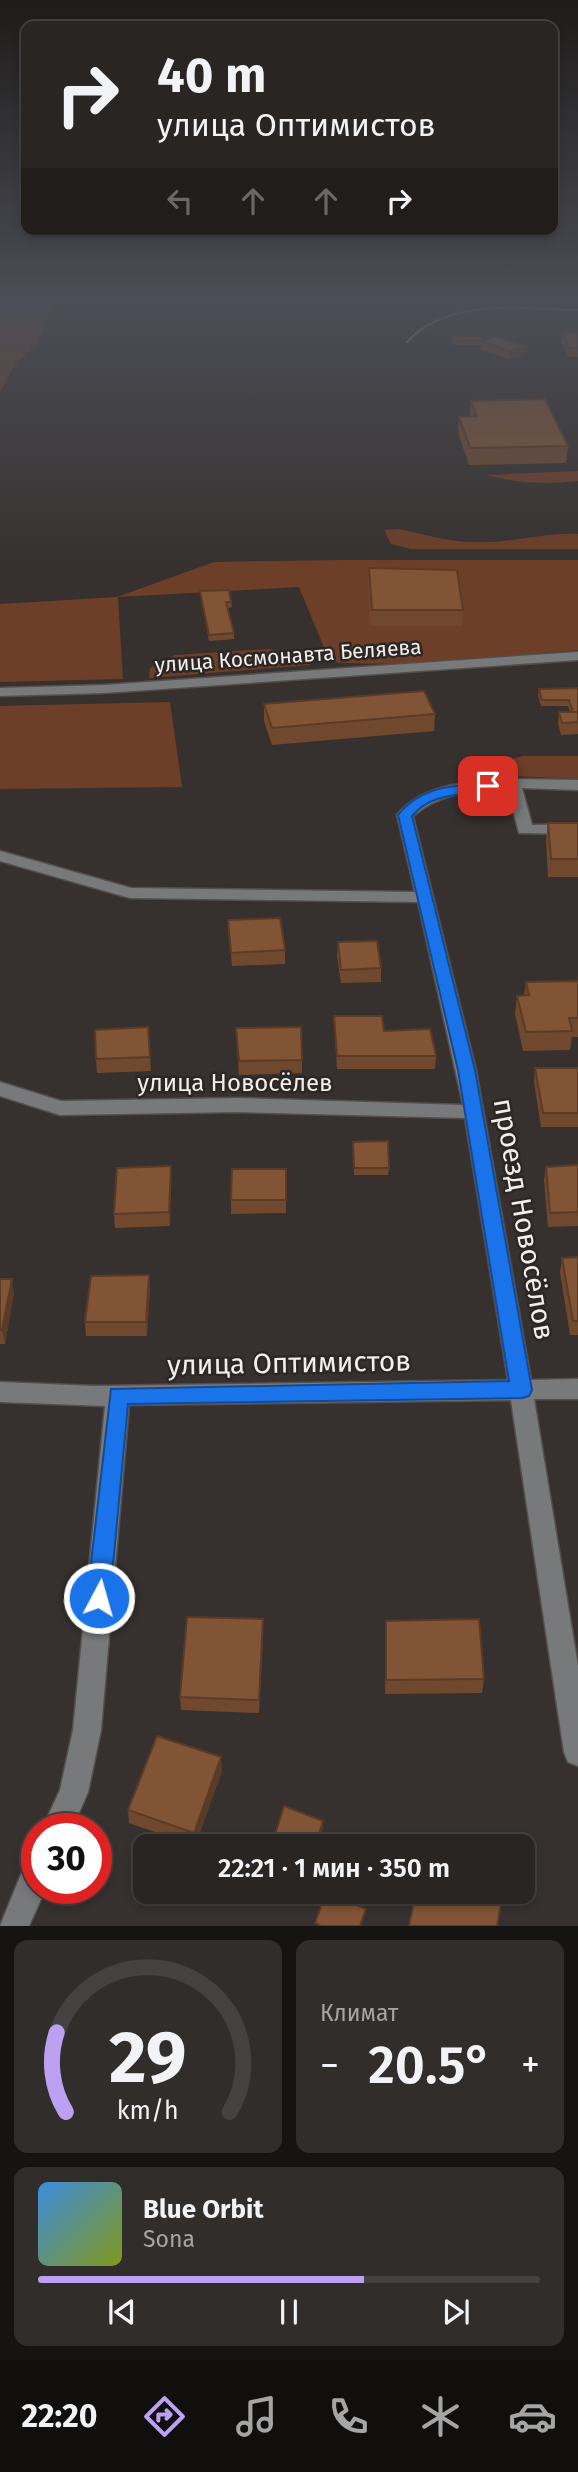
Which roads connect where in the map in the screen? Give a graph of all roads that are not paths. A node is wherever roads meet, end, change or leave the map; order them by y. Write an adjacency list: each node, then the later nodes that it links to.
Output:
1 (578, 656): 2 (street, улица Космонавта Беляева)
2 (0, 692)
3 (513, 783): 4 (street); 5 (street); 7 (street, проезд Новосёлов)
4 (578, 785)
5 (578, 830)
6 (0, 856): 7 (street)
7 (425, 897): 9 (street, проезд Новосёлов)
8 (0, 1088): 9 (street, улица Новосёлев)
9 (474, 1112): 11 (street, проезд Новосёлов)
10 (578, 1389): 11 (street, улица Оптимистов)
11 (522, 1390): 13 (street, улица Оптимистов); 14 (street, проезд Новосёлов)
12 (0, 1392): 13 (street, улица Оптимистов)
13 (118, 1395): 15 (street)
14 (578, 1752)
15 (64, 1813)
16 (23, 1904): 17 (street)
17 (13, 1926)

